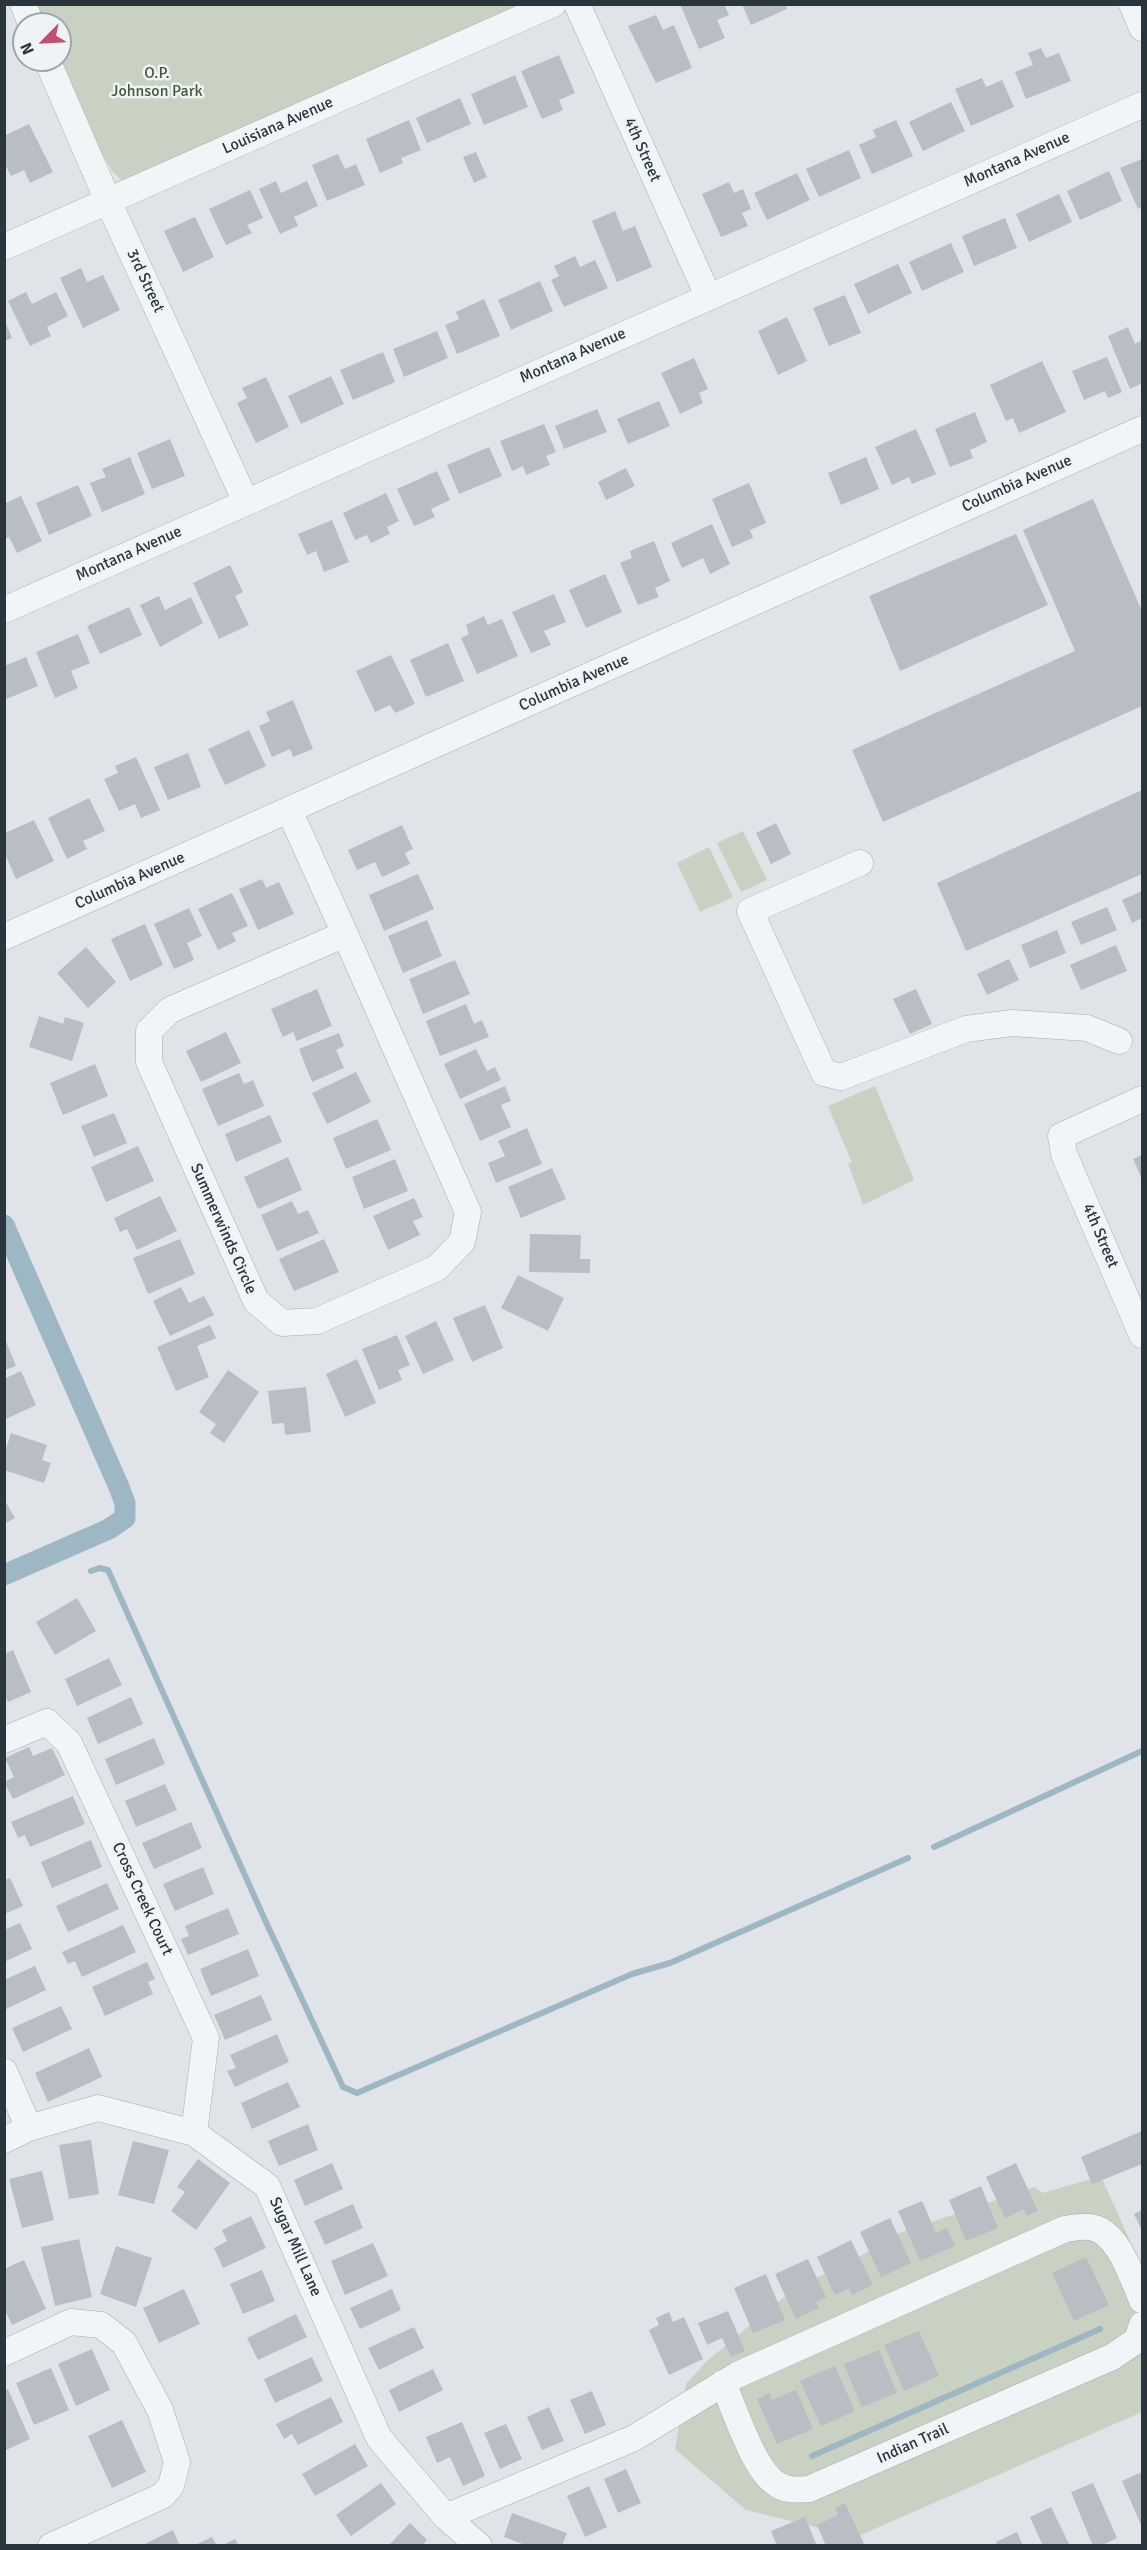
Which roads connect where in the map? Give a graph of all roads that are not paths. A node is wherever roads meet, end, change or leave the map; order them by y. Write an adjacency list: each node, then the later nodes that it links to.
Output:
1 (553, 4): 7 (street, Louisiana Avenue)
2 (577, 4): 9 (street, 4th Street)
3 (1132, 4): 4 (street)
4 (1143, 28)
5 (52, 72): 7 (street, 3rd Street)
6 (1143, 105): 9 (street, Montana Avenue)
7 (108, 201): 8 (street, Louisiana Avenue); 11 (street, 3rd Street)
8 (4, 247)
9 (708, 296): 11 (street, Montana Avenue)
10 (1143, 429): 13 (street, Columbia Avenue)
11 (246, 502): 12 (street, Montana Avenue)
12 (4, 610)
13 (289, 810): 15 (street, Summerwinds Circle); 16 (street, Columbia Avenue)
14 (860, 863): 17 (street)
15 (345, 934): 15 (street, Summerwinds Circle)
16 (4, 937)
17 (1119, 1041)
18 (1143, 1099): 19 (street, 4th Street)
19 (1143, 1335)
20 (4, 1740): 23 (street, Cross Creek Court)
21 (4, 2071): 22 (street)
22 (29, 2128): 23 (street, Sugar Mill Lane); 24 (street, Sugar Mill Lane)
23 (194, 2133): 29 (street, Sugar Mill Lane)
24 (4, 2140)
25 (1143, 2300): 28 (street)
26 (1143, 2325): 28 (street, Indian Trail)
27 (4, 2353): 30 (street)
28 (723, 2384): 29 (street)
29 (446, 2517): 31 (street, Sugar Mill Lane)
30 (51, 2546)
31 (479, 2546)

